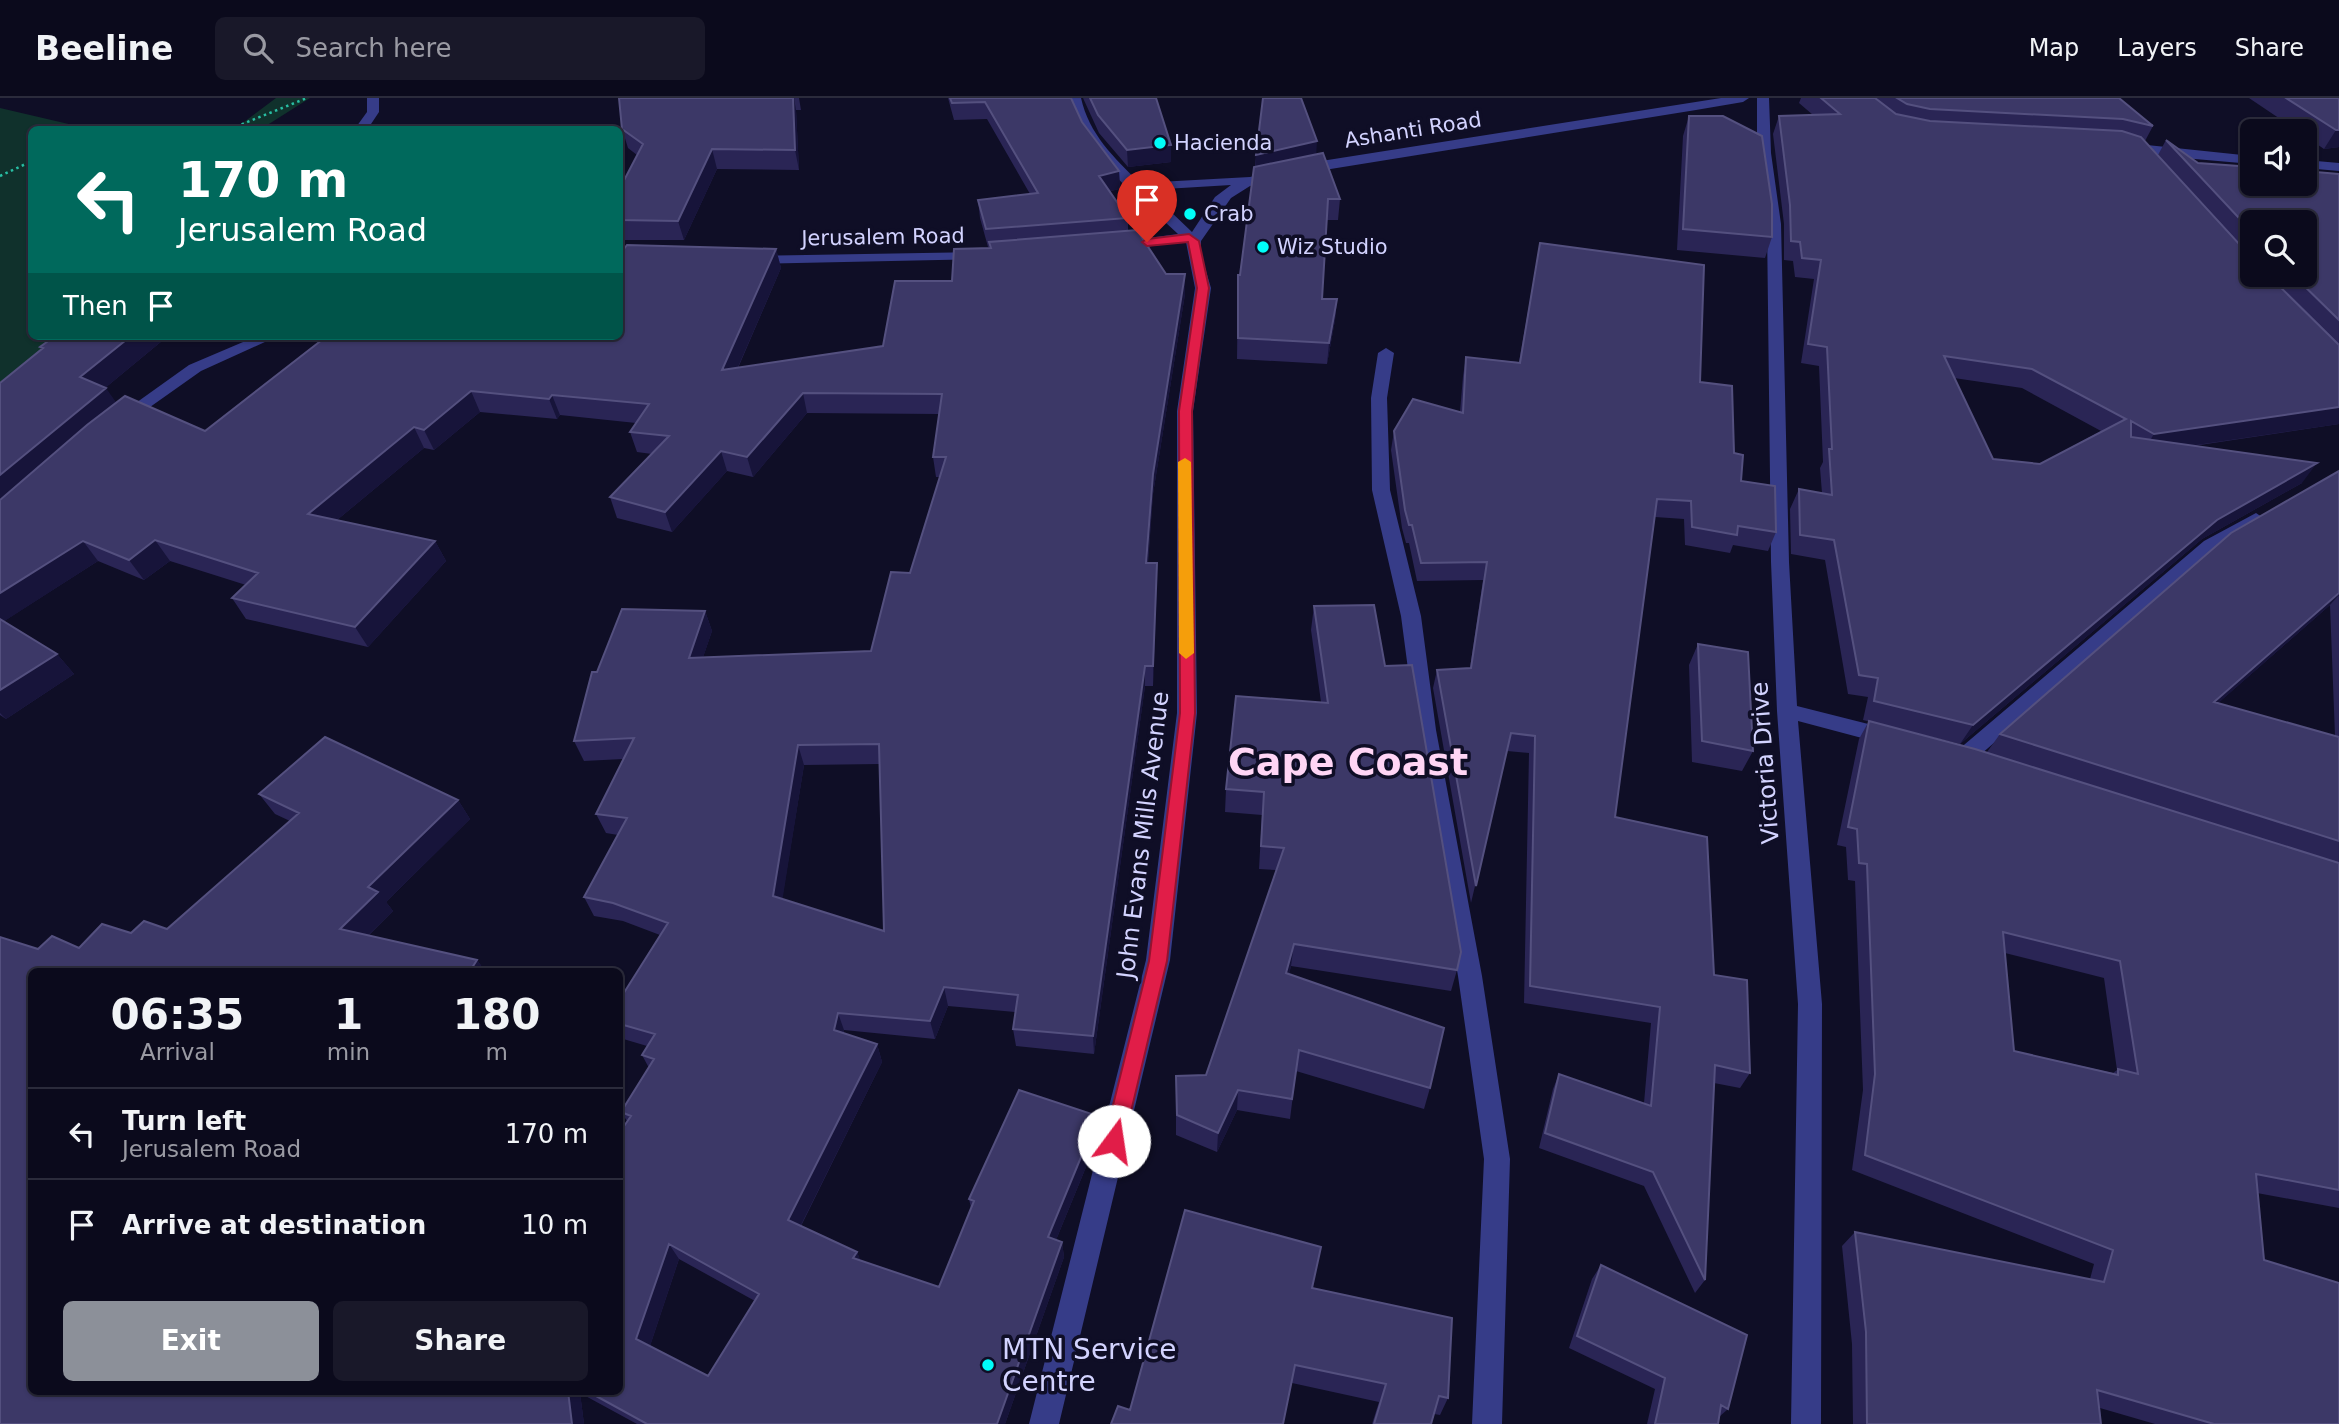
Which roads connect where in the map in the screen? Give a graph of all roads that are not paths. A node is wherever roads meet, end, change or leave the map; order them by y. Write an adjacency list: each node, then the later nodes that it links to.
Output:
1 (373, 98): 7 (street)
2 (1075, 98): 17 (street)
3 (1743, 98): 5 (street, Ashanti Road)
4 (1763, 98): 11 (street, Victoria Drive)
5 (1637, 118): 6 (street); 16 (street, Ashanti Road)
6 (1684, 123)
7 (363, 126)
8 (1745, 141): 11 (street)
9 (2115, 144): 10 (street)
10 (2138, 150): 12 (street); 15 (street)
11 (1764, 153): 26 (street, Victoria Drive)
12 (2240, 159)
13 (2317, 165): 14 (street)
14 (2339, 167)
15 (2157, 171)
16 (1255, 180): 17 (street, Ashanti Road); 18 (street, Ashanti Road)
17 (1137, 187): 18 (street)
18 (1191, 239): 19 (street); 31 (street, John Evans Mills Avenue)
19 (1106, 247)
20 (990, 255): 21 (street, Jerusalem Road)
21 (737, 260)
22 (261, 340): 24 (street)
23 (1386, 353): 32 (street)
24 (108, 428)
25 (2269, 512): 29 (street)
26 (1787, 711): 27 (street); 33 (street, Victoria Drive)
27 (1914, 743)
28 (1939, 749): 29 (street)
29 (1965, 756): 30 (street)
30 (1991, 764)
31 (1044, 1424)
32 (1487, 1424)
33 (1806, 1424)

